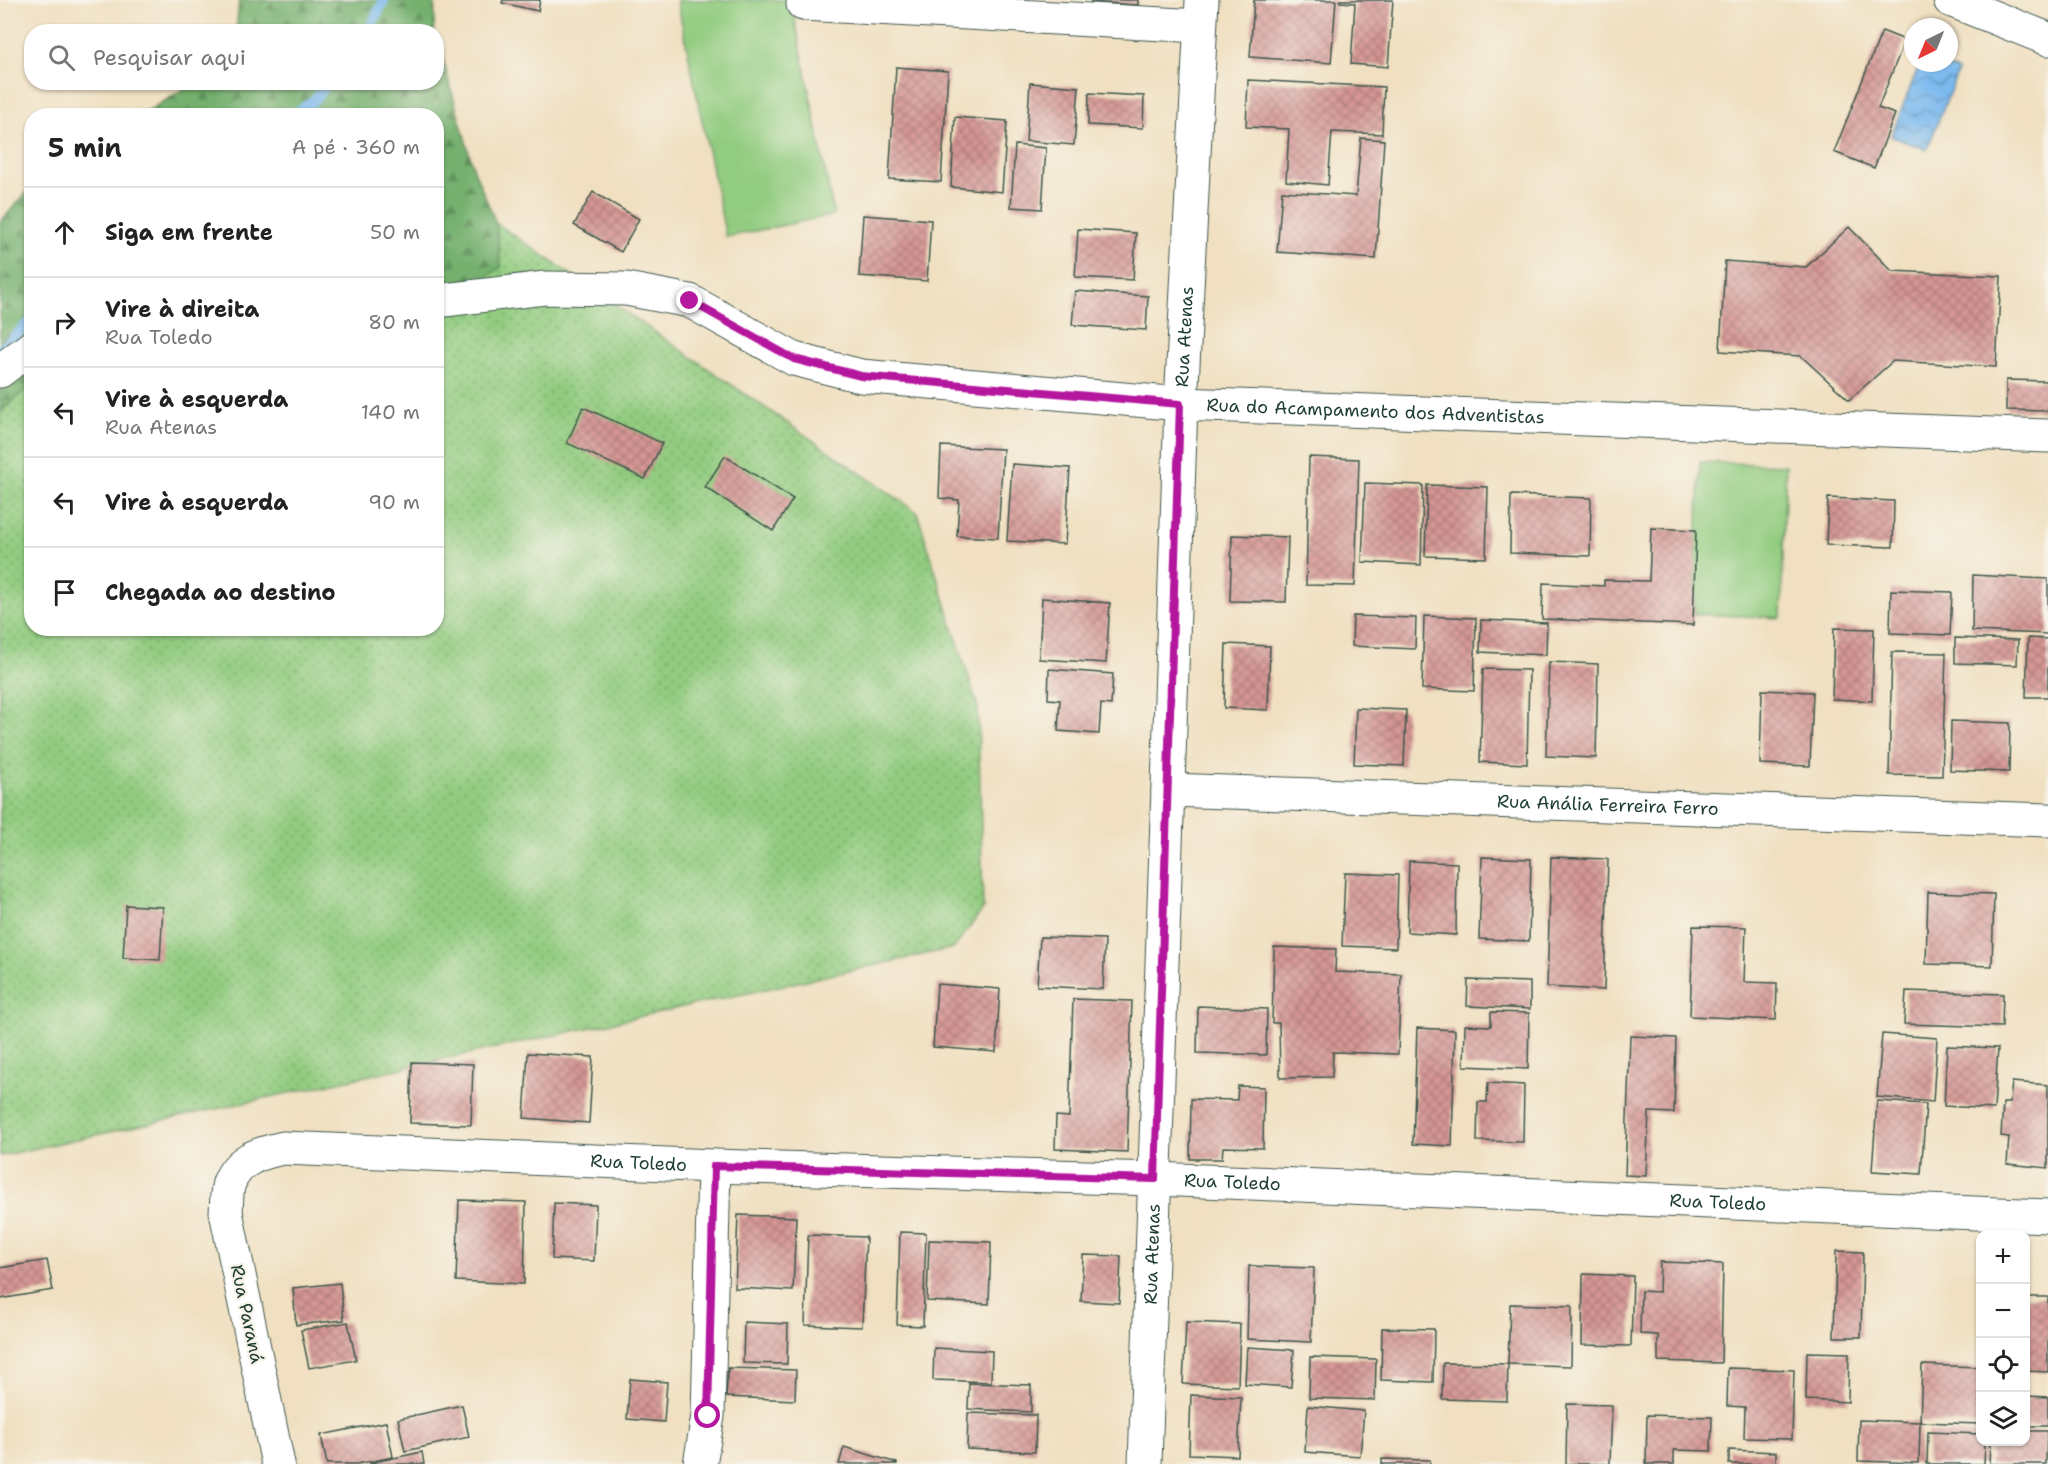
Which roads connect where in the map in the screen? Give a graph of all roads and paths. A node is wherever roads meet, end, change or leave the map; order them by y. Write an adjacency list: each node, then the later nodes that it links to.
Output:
1 (1950, 0): 4 (street)
2 (803, 4): 3 (street)
3 (1201, 13): 8 (street, Rua Atenas)
4 (2048, 39)
5 (444, 300): 8 (street, Rua do Acampamento dos Adventistas)
6 (24, 353): 7 (street)
7 (0, 371)
8 (1180, 404): 9 (street, Rua do Acampamento dos Adventistas); 10 (street, Rua Atenas)
9 (2048, 436)
10 (1168, 789): 11 (street, Rua Anália Ferreira Ferro); 14 (street, Rua Atenas)
11 (2048, 820)
12 (239, 1165): 13 (street, Rua Toledo); 16 (street, Rua Paraná)
13 (714, 1166): 14 (street, Rua Toledo); 17 (street)
14 (1155, 1179): 15 (street, Rua Toledo); 18 (street, Rua Atenas)
15 (2048, 1216)
16 (278, 1464)
17 (700, 1464)
18 (1145, 1464)

